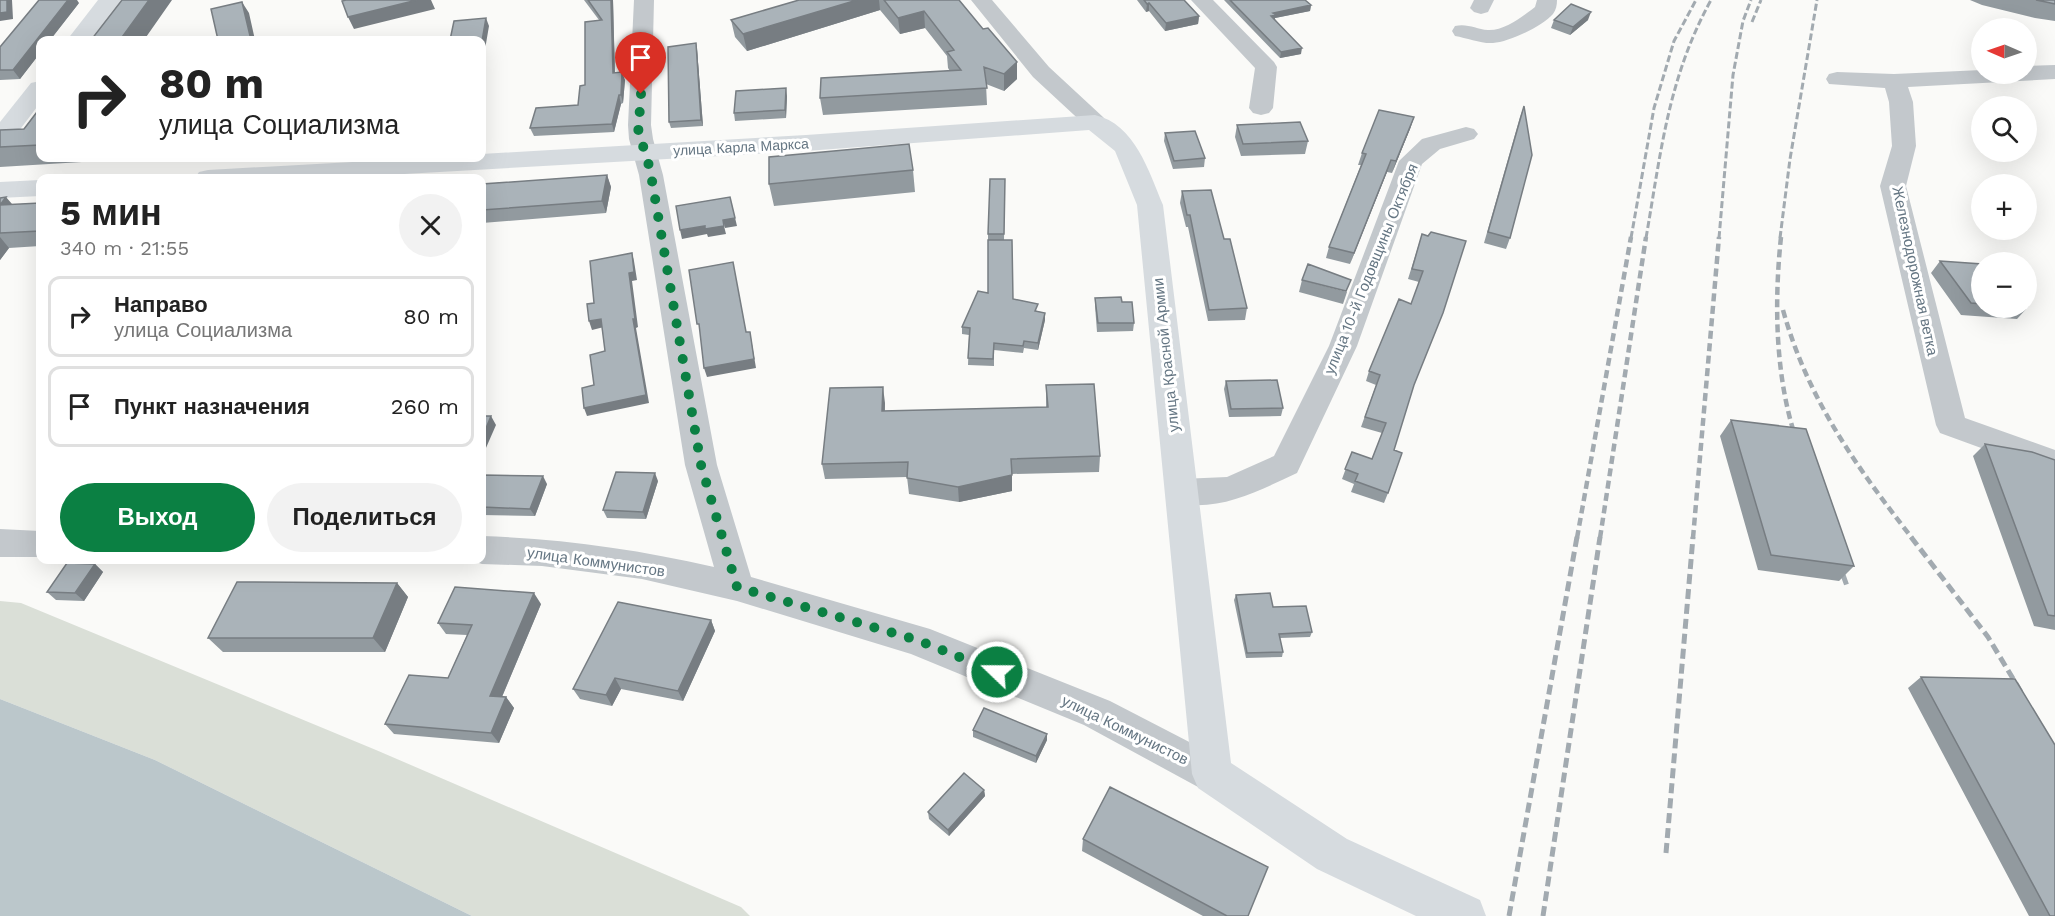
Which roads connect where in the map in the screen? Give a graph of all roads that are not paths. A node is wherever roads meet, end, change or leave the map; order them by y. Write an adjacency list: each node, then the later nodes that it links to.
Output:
1 (110, 0): 7 (main road)
2 (644, 0): 18 (street)
3 (981, 0): 15 (street, улица Красной Армии)
4 (1201, 0): 14 (street)
5 (1548, 0): 6 (street)
6 (1463, 31)
7 (81, 36)
8 (2055, 72): 9 (street)
9 (2037, 73)
10 (1971, 77): 12 (street)
11 (1837, 80): 12 (street)
12 (1894, 81): 22 (street, Железнодорожная ветка)
13 (36, 93): 17 (main road)
14 (1261, 108)
15 (1095, 122): 18 (main road, улица Карла Маркса); 23 (main road, улица Красной Армии)
16 (1466, 134): 23 (street, улица 10-й Годовщины Октября)
17 (0, 139)
18 (646, 153): 19 (main road, улица Карла Маркса); 27 (street)
19 (278, 174)
20 (36, 188): 21 (main road)
21 (0, 190)
22 (2055, 462)
23 (1181, 492): 28 (main road, улица Красной Армии)
24 (0, 543): 25 (street)
25 (36, 544)
26 (486, 550): 27 (street, улица Коммунистов)
27 (737, 587): 28 (street, улица Коммунистов)
28 (1212, 774): 29 (main road)
29 (1464, 916)

